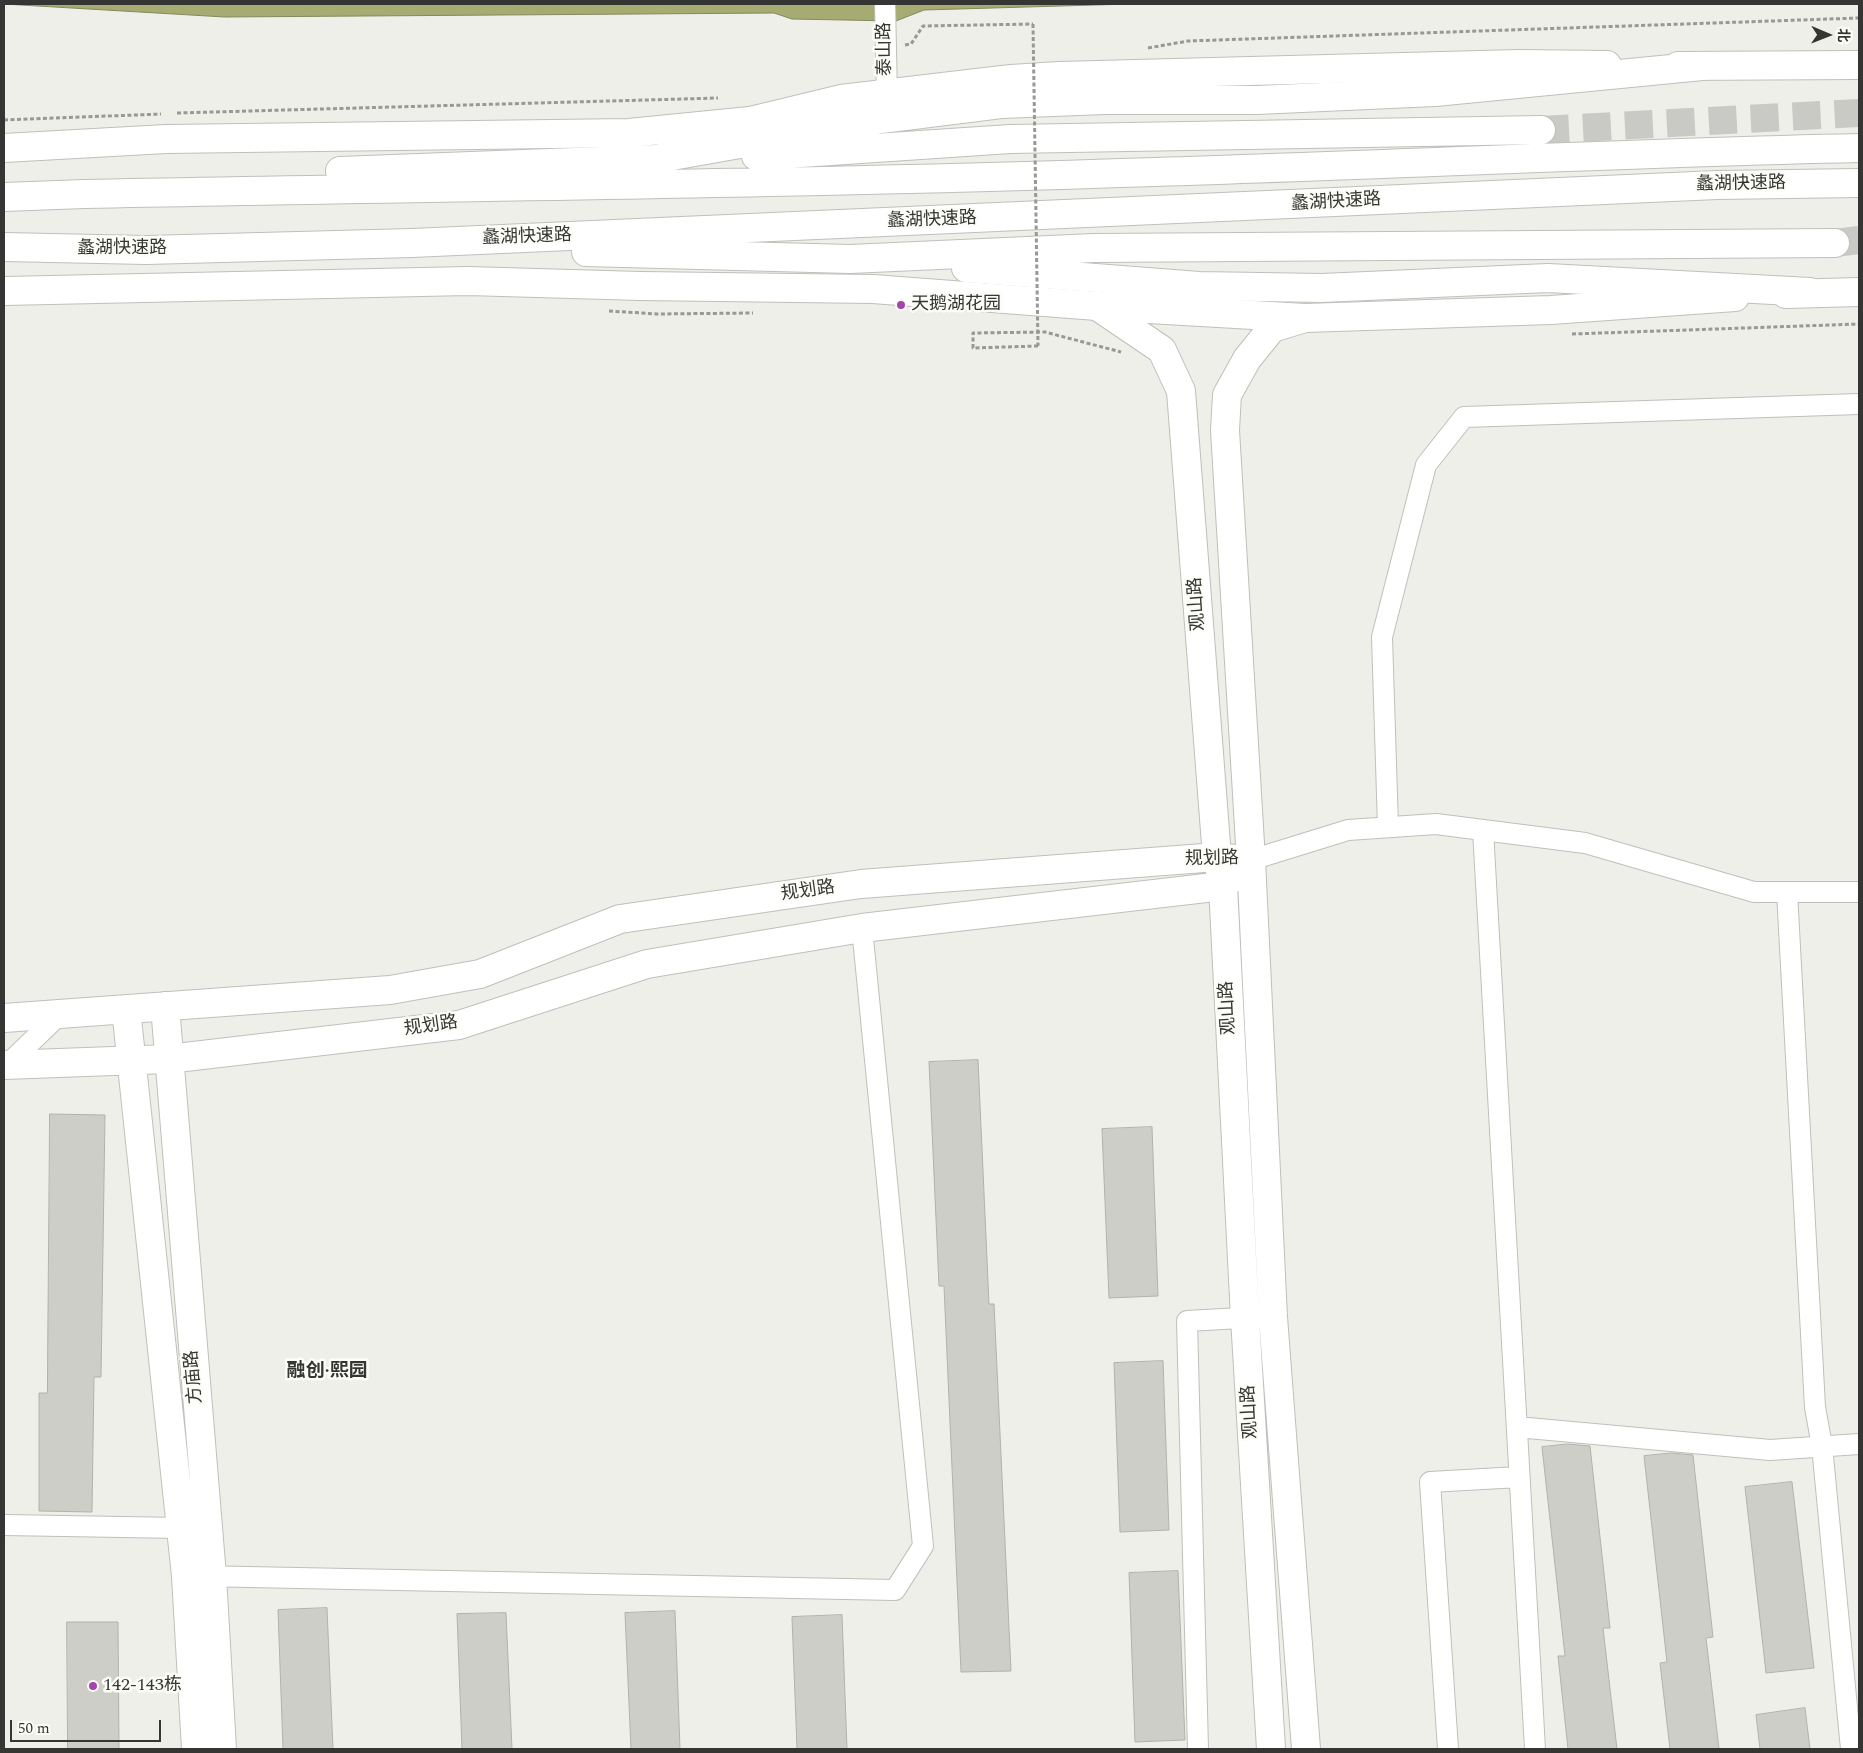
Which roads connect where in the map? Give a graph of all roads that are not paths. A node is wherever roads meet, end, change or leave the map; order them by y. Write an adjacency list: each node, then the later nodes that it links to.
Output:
1 (885, 4): 4 (street, 泰山路)
2 (1859, 64): 3 (main road)
3 (1702, 66): 4 (main road); 8 (main road)
4 (887, 95): 6 (main road)
5 (1541, 130): 8 (main road)
6 (4, 148)
7 (1859, 148): 10 (main road, 蠡湖快速路)
8 (655, 159): 10 (main road)
9 (1859, 183): 12 (main road, 蠡湖快速路)
10 (84, 194): 11 (main road, 蠡湖快速路)
11 (10, 197)
12 (412, 243): 15 (main road, 蠡湖快速路); 17 (main road)
13 (1835, 243): 17 (main road)
14 (4, 247): 15 (main road, 蠡湖快速路)
15 (146, 250): 16 (main road)
16 (4, 259)
17 (850, 259): 19 (main road)
18 (4, 291): 21 (main road)
19 (1810, 292): 20 (main road); 22 (main road)
20 (1859, 292)
21 (1097, 306): 22 (main road); 26 (main road, 观山路)
22 (1305, 318): 27 (main road, 观山路)
23 (1859, 404): 24 (street)
24 (1388, 827): 25 (street); 27 (street)
25 (1483, 830): 29 (street); 41 (street)
26 (1217, 858): 27 (main road, 规划路); 28 (main road, 观山路); 32 (main road, 规划路)
27 (1251, 860): 28 (main road, 规划路); 39 (main road, 观山路)
28 (1223, 886): 31 (main road, 规划路); 40 (main road, 观山路)
29 (1787, 892): 30 (street); 43 (street)
30 (1859, 892)
31 (862, 928): 36 (main road, 规划路); 47 (street)
32 (164, 1006): 33 (main road, 规划路); 36 (main road, 方庙路)
33 (126, 1009): 34 (main road, 规划路); 37 (main road, 方庙路)
34 (60, 1014): 35 (main road, 规划路); 38 (street)
35 (4, 1018)
36 (168, 1059): 37 (main road, 规划路); 47 (main road, 方庙路)
37 (130, 1062): 38 (main road, 规划路); 46 (main road, 方庙路)
38 (6, 1065)
39 (1274, 1317): 40 (street); 52 (main road, 观山路)
40 (1245, 1318): 50 (street); 51 (main road, 观山路)
41 (1516, 1427): 43 (street); 44 (street)
42 (1859, 1444): 43 (street)
43 (1822, 1446): 55 (street)
44 (1519, 1477): 53 (street); 54 (street)
45 (4, 1525): 46 (street)
46 (180, 1528): 47 (main road, 方庙路)
47 (199, 1576): 48 (main road, 方庙路); 49 (main road, 方庙路)
48 (196, 1749)
49 (222, 1749)
50 (1198, 1749)
51 (1272, 1749)
52 (1306, 1749)
53 (1448, 1749)
54 (1534, 1749)
55 (1850, 1749)

